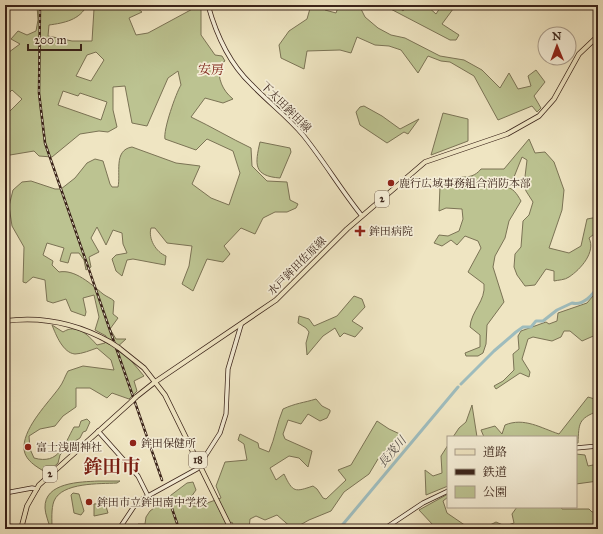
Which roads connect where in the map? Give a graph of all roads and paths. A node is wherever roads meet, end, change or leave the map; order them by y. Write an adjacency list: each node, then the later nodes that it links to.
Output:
1 (208, 5): 3 (street, 下太田鉾田線)
2 (598, 36): 3 (main road, 水戸鉾田佐原線 / 2)
3 (362, 216): 5 (main road, 水戸鉾田佐原線 / 2)
4 (5, 321): 6 (main road, bridge)
5 (241, 325): 6 (main road, 水戸鉾田佐原線 / 2); 10 (street)
6 (155, 382): 7 (main road, 水戸鉾田佐原線 / 2, bridge); 10 (main road, 18)
7 (98, 431): 11 (main road, 水戸鉾田佐原線 / 2); 14 (street)
8 (598, 446): 9 (street)
9 (577, 448)
10 (200, 465): 14 (street); 18 (main road, 18)
11 (36, 489): 13 (street); 16 (main road, 水戸鉾田佐原線 / 2)
12 (447, 491): 19 (street)
13 (5, 494)
14 (148, 496): 17 (street)
15 (5, 526): 16 (street)
16 (21, 528)
17 (120, 529)
18 (231, 529)
19 (384, 529)

